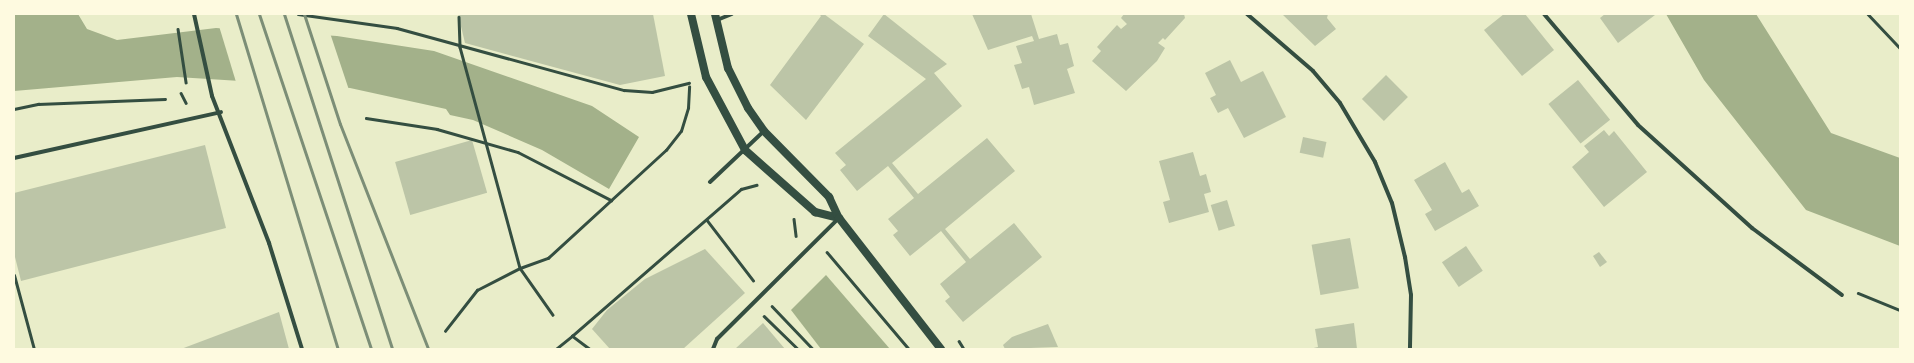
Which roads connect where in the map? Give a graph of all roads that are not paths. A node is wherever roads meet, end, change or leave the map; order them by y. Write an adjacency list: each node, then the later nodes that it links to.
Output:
1 (194, 14): 7 (street)
2 (691, 14): 9 (main road)
3 (732, 14): 6 (street)
4 (1247, 14): 19 (street)
5 (1544, 14): 14 (street)
6 (716, 17): 8 (main road)
7 (221, 112): 10 (street); 16 (street)
8 (764, 131): 9 (street); 12 (main road)
9 (745, 150): 11 (street); 12 (main road)
10 (14, 158)
11 (710, 182)
12 (838, 218): 17 (street); 18 (main road)
13 (14, 275): 15 (lane)
14 (1842, 295)
15 (34, 349)
16 (302, 349)
17 (713, 349)
18 (941, 349)
19 (1410, 349)

